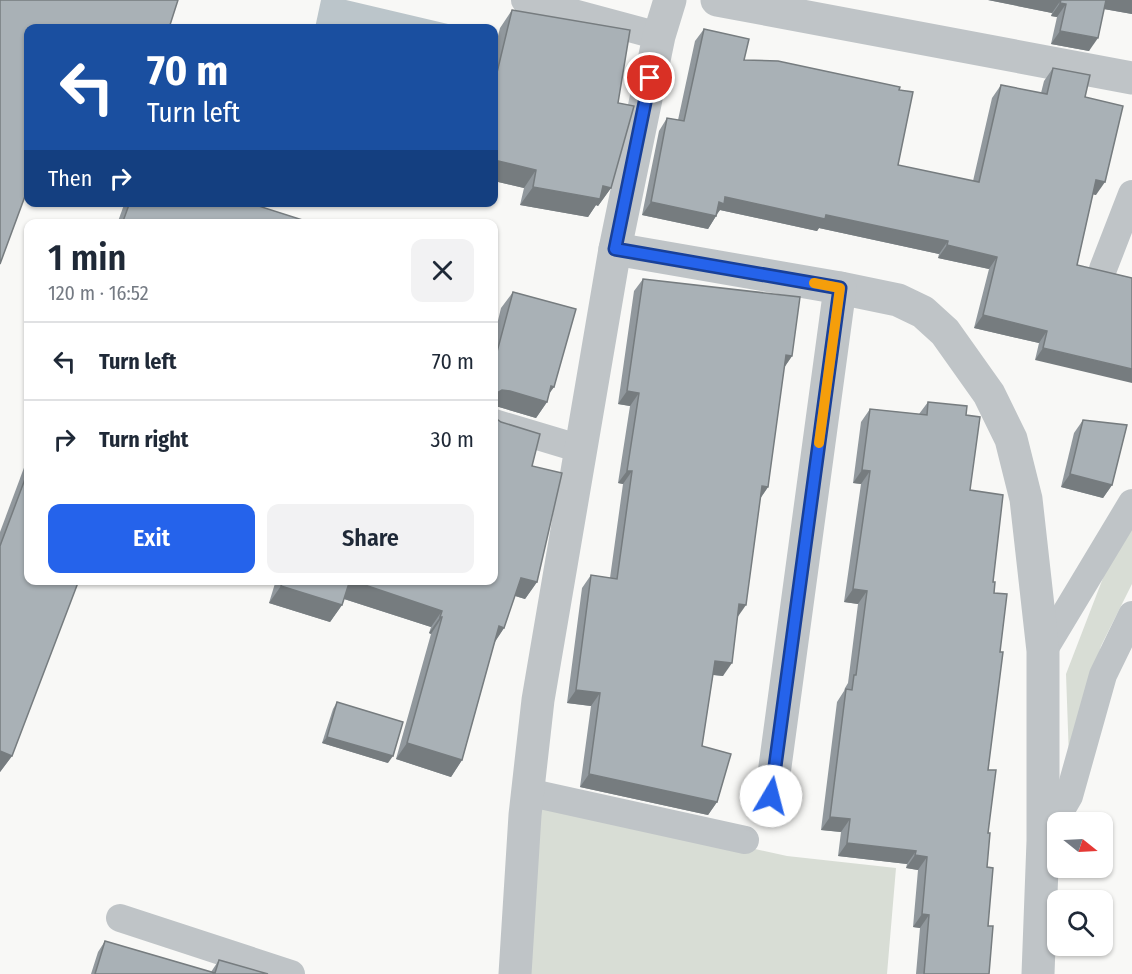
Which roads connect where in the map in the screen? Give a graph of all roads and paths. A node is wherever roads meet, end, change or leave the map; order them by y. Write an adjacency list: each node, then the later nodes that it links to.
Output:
1 (525, 0): 4 (lane)
2 (670, 0): 4 (street)
3 (717, 0): 5 (street)
4 (659, 36): 7 (street)
5 (1132, 78)
6 (1132, 194): 8 (lane)
7 (615, 249): 9 (street); 11 (street)
8 (1102, 269)
9 (840, 288): 14 (street); 16 (street)
10 (498, 424): 11 (lane)
11 (581, 449): 15 (street)
12 (1132, 503): 14 (lane)
13 (1132, 615): 18 (lane)
14 (1043, 651): 18 (street)
15 (527, 792): 17 (lane); 21 (street)
16 (771, 796)
17 (745, 840)
18 (1043, 841): 22 (street)
19 (120, 918): 20 (lane)
20 (291, 974)
21 (515, 974)
22 (1038, 974)

